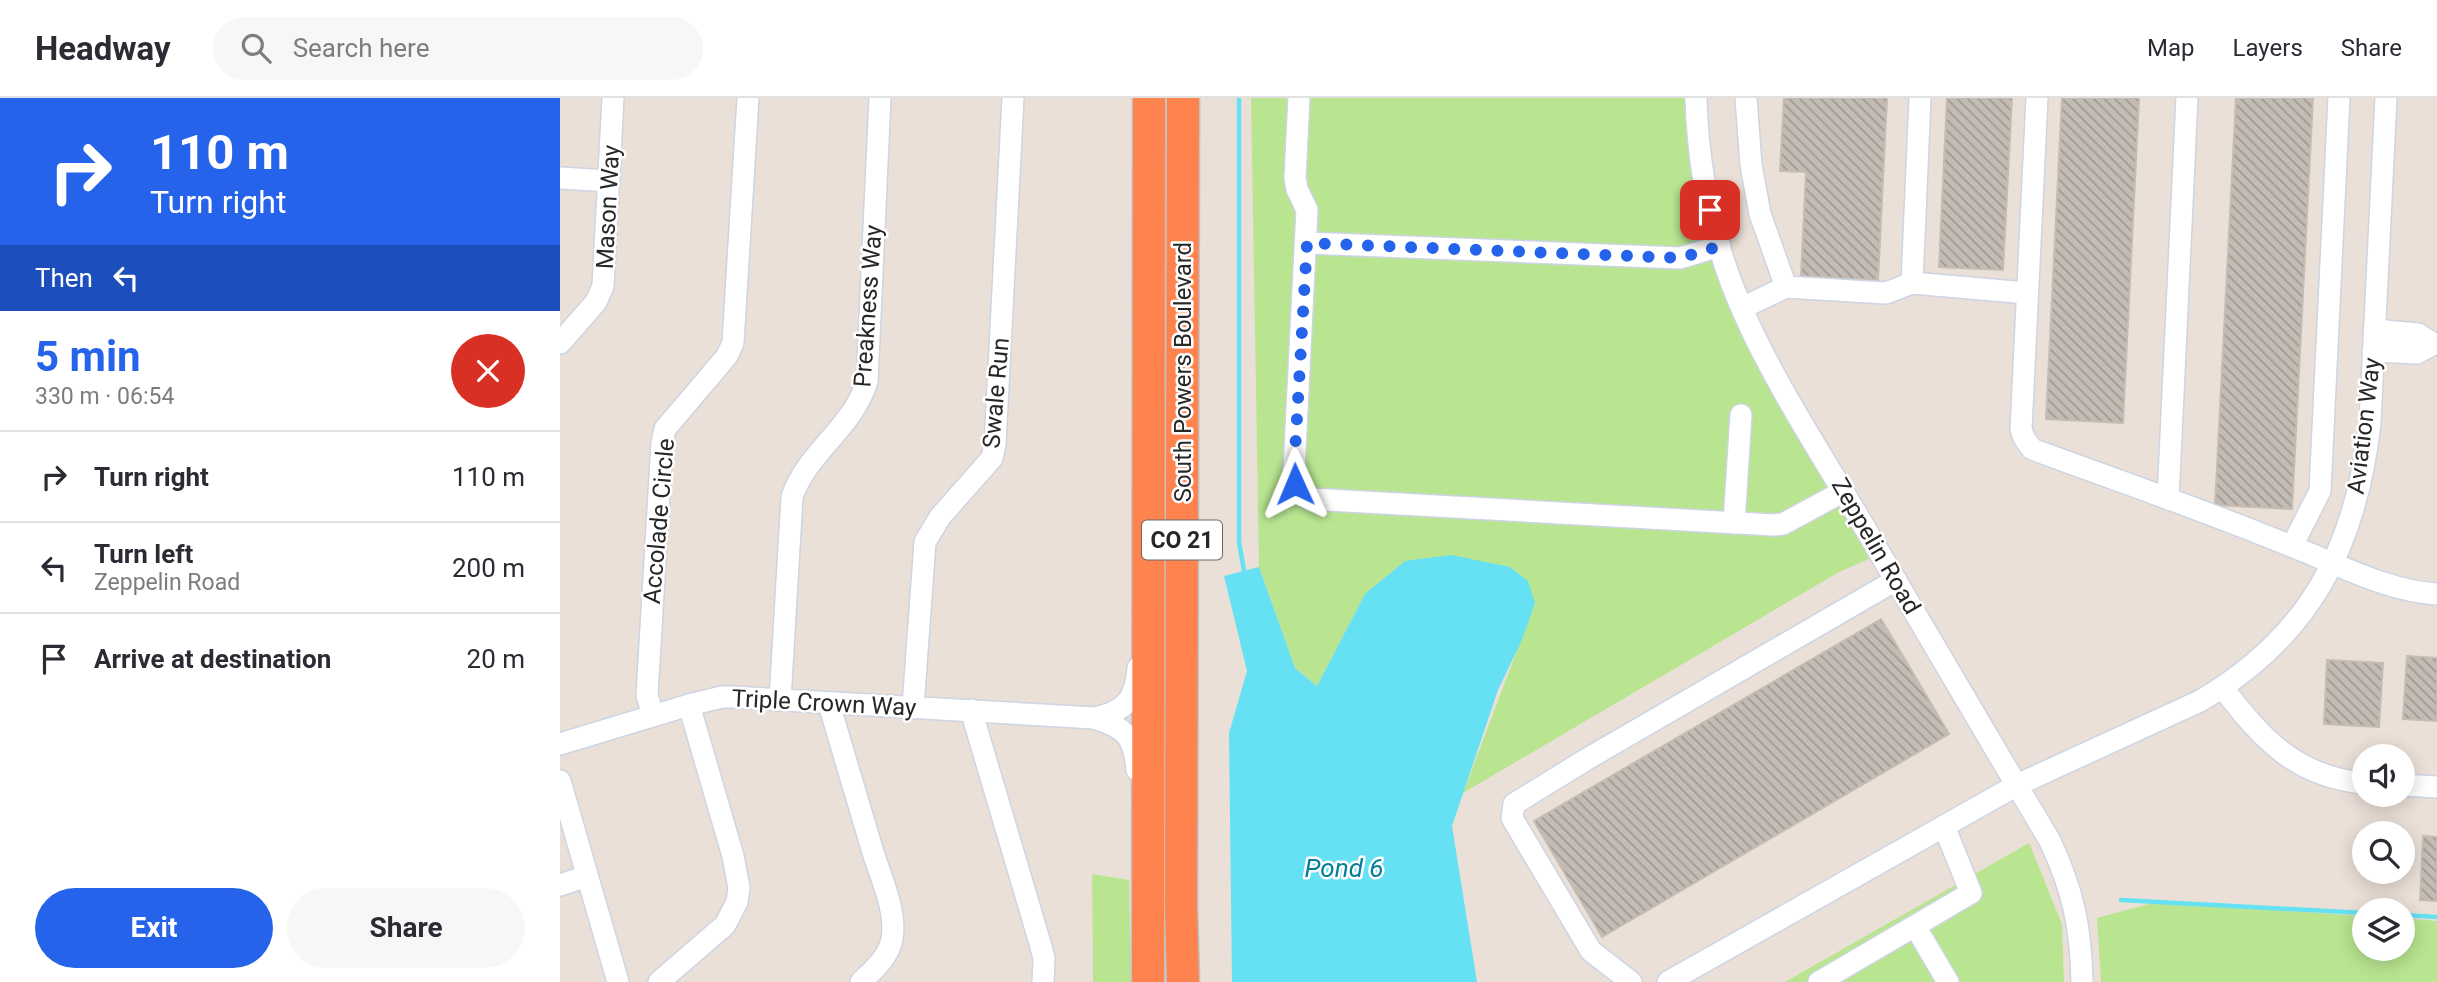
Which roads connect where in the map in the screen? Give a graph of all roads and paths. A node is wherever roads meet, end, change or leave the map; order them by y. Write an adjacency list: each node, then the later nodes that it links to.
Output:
1 (613, 98): 16 (street, Mason Way)
2 (748, 98): 41 (street, Accolade Circle)
3 (880, 98): 36 (street, Preakness Way)
4 (1013, 98): 39 (street, Swale Run)
5 (1149, 98): 31 (highway, South Powers Boulevard / CO 21)
6 (1183, 98): 59 (highway, South Powers Boulevard / CO 21)
7 (1299, 98): 17 (street)
8 (1696, 98): 18 (street, Zeppelin Road)
9 (1746, 98): 20 (street)
10 (1920, 98): 19 (street)
11 (2037, 98): 21 (street)
12 (2187, 98): 28 (street)
13 (2339, 98): 30 (street)
14 (2386, 98): 23 (street, Aviation Way)
15 (560, 178): 16 (street)
16 (609, 181): 24 (street, Mason Way)
17 (1307, 243): 18 (street); 29 (street)
18 (1720, 246): 22 (street, Zeppelin Road)
19 (1912, 283): 20 (street); 21 (street)
20 (1786, 287): 22 (street)
21 (2027, 293): 28 (street)
22 (1742, 308): 27 (street, Zeppelin Road)
23 (2374, 340): 25 (street); 32 (street, Aviation Way)
24 (560, 343)
25 (2435, 344)
26 (1741, 415): 29 (street)
27 (1844, 491): 29 (street); 33 (street, Zeppelin Road)
28 (2168, 499): 30 (street)
29 (1734, 523)
30 (2291, 546): 32 (street)
31 (1148, 551): 42 (street, Triple Crown Way); 52 (highway, South Powers Boulevard / CO 21)
32 (2333, 564): 34 (street); 35 (street, Aviation Way)
33 (1896, 579): 46 (street, Zeppelin Road); 60 (street)
34 (2437, 594)
35 (2223, 688): 45 (street); 46 (street, Aviation Way)
36 (780, 700): 37 (street, Triple Crown Way); 38 (street, Triple Crown Way)
37 (829, 704): 39 (street, Triple Crown Way); 56 (street)
38 (689, 705): 41 (street, Triple Crown Way); 55 (street)
39 (913, 707): 40 (street, Triple Crown Way)
40 (971, 710): 42 (street, Triple Crown Way); 57 (street)
41 (653, 716): 43 (street, Triple Crown Way)
42 (1094, 718): 52 (street, Triple Crown Way)
43 (560, 744)
44 (560, 781): 50 (street)
45 (2352, 781)
46 (2017, 785): 49 (street, Aviation Way); 64 (street, Zeppelin Road)
47 (2415, 786): 48 (street)
48 (2437, 787)
49 (1944, 826): 53 (street); 61 (street, Aviation Way)
50 (587, 876): 51 (street); 54 (street)
51 (560, 884)
52 (1147, 896): 58 (highway, South Powers Boulevard / CO 21)
53 (1915, 926): 62 (street); 63 (street)
54 (618, 982)
55 (659, 982)
56 (861, 982)
57 (1043, 982)
58 (1148, 982)
59 (1183, 982)
60 (1631, 982)
61 (1668, 982)
62 (1819, 982)
63 (1948, 982)
64 (2082, 982)

